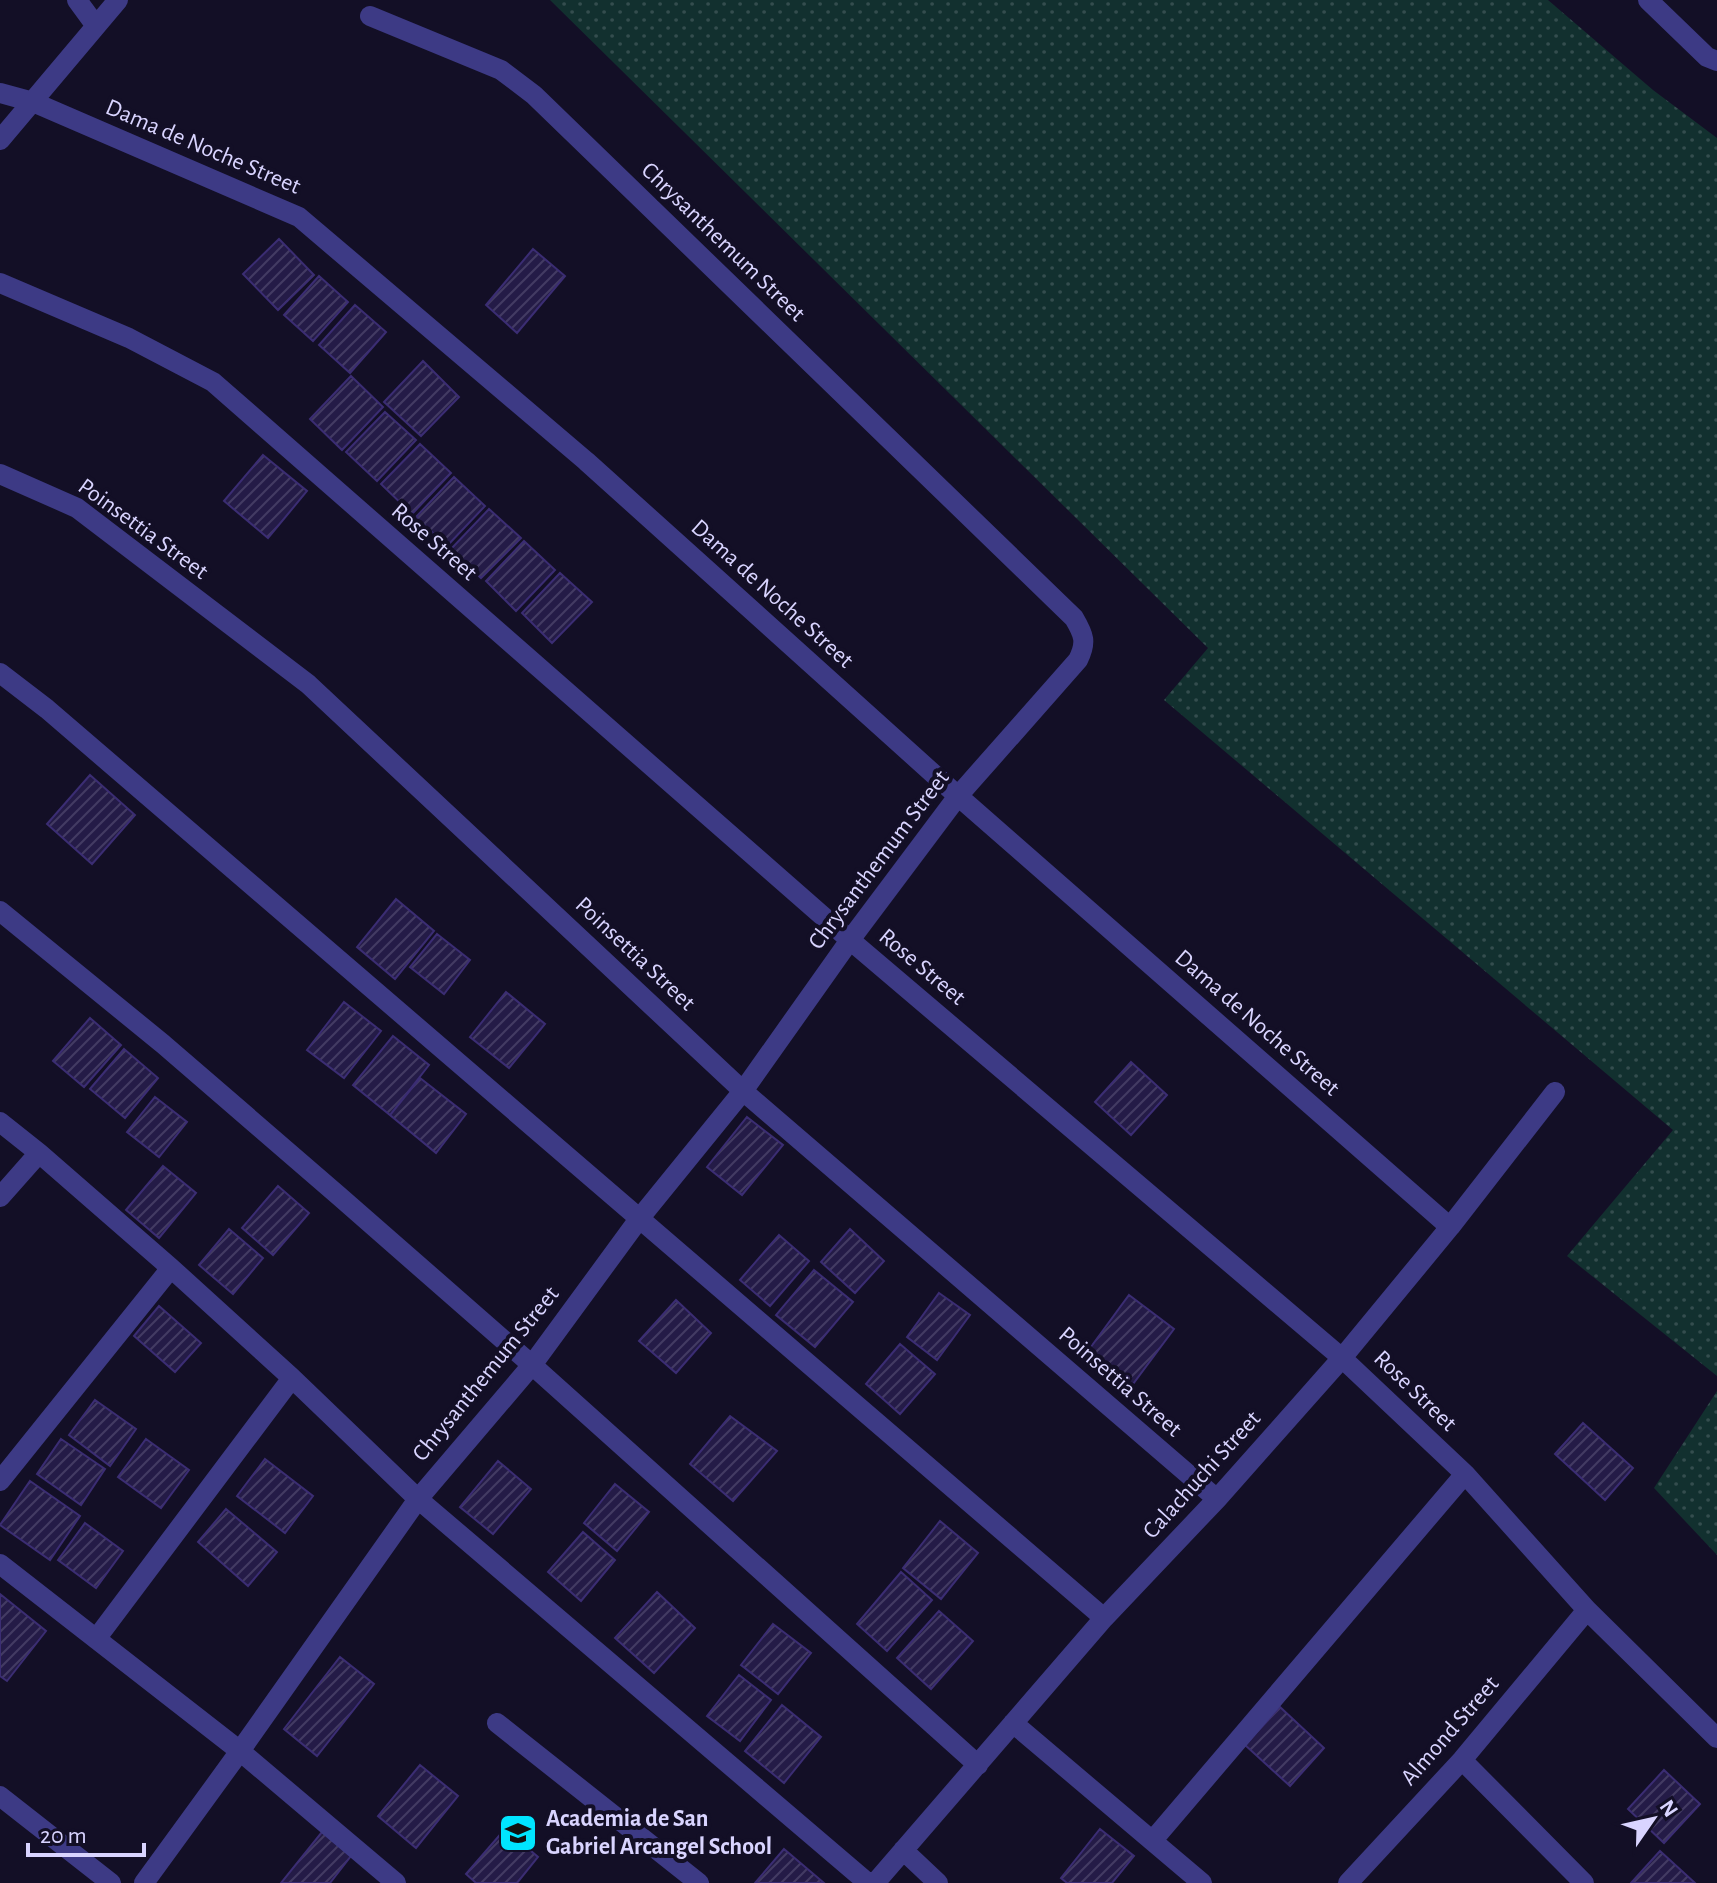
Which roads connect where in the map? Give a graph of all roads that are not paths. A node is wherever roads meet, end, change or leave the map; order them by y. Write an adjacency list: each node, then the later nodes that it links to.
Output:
1 (77, 0): 5 (street)
2 (118, 0): 5 (street)
3 (1648, 0): 6 (street)
4 (370, 16): 13 (street, Chrysanthemum Street)
5 (96, 26): 8 (street)
6 (1717, 61)
7 (0, 93): 8 (street, Dama de Noche Street)
8 (33, 102): 9 (street); 13 (street, Dama de Noche Street)
9 (0, 140)
10 (0, 283): 15 (street, Rose Street)
11 (0, 474): 16 (street, Poinsettia Street)
12 (0, 673): 21 (street)
13 (958, 796): 15 (street, Chrysanthemum Street); 22 (street, Dama de Noche Street)
14 (0, 911): 25 (street)
15 (850, 940): 16 (street, Chrysanthemum Street); 24 (street, Rose Street)
16 (743, 1091): 21 (street, Chrysanthemum Street); 30 (street, Poinsettia Street)
17 (1555, 1092): 22 (street, Calachuchi Street)
18 (0, 1122): 19 (street)
19 (39, 1153): 20 (street); 23 (street)
20 (0, 1197)
21 (639, 1219): 25 (street, Chrysanthemum Street); 33 (street)
22 (1450, 1227): 24 (street, Calachuchi Street)
23 (171, 1268): 26 (street); 28 (street)
24 (1342, 1358): 27 (street, Rose Street); 30 (street, Calachuchi Street)
25 (532, 1365): 29 (street, Chrysanthemum Street); 40 (street)
26 (292, 1378): 29 (street); 34 (street)
27 (1465, 1474): 32 (street, Rose Street); 42 (street)
28 (0, 1481)
29 (418, 1499): 38 (street, Chrysanthemum Street); 48 (street)
30 (1217, 1499): 33 (street, Calachuchi Street)
31 (0, 1564): 34 (street)
32 (1587, 1610): 37 (street, Rose Street); 39 (street, Almond Street)
33 (1104, 1618): 36 (street, Calachuchi Street)
34 (96, 1639): 38 (street)
35 (497, 1723): 47 (street)
36 (1013, 1723): 40 (street, Calachuchi Street); 42 (street)
37 (1717, 1738)
38 (240, 1751): 45 (street, Chrysanthemum Street); 46 (street)
39 (1462, 1760): 52 (street, Almond Street); 53 (street)
40 (978, 1765): 43 (street, Calachuchi Street)
41 (0, 1796): 44 (street)
42 (1153, 1840): 51 (street)
43 (903, 1850): 49 (street, Calachuchi Street); 50 (street)
44 (111, 1883)
45 (144, 1883)
46 (396, 1883)
47 (699, 1883)
48 (868, 1883)
49 (875, 1883)
50 (938, 1883)
51 (1202, 1883)
52 (1348, 1883)
53 (1584, 1883)

